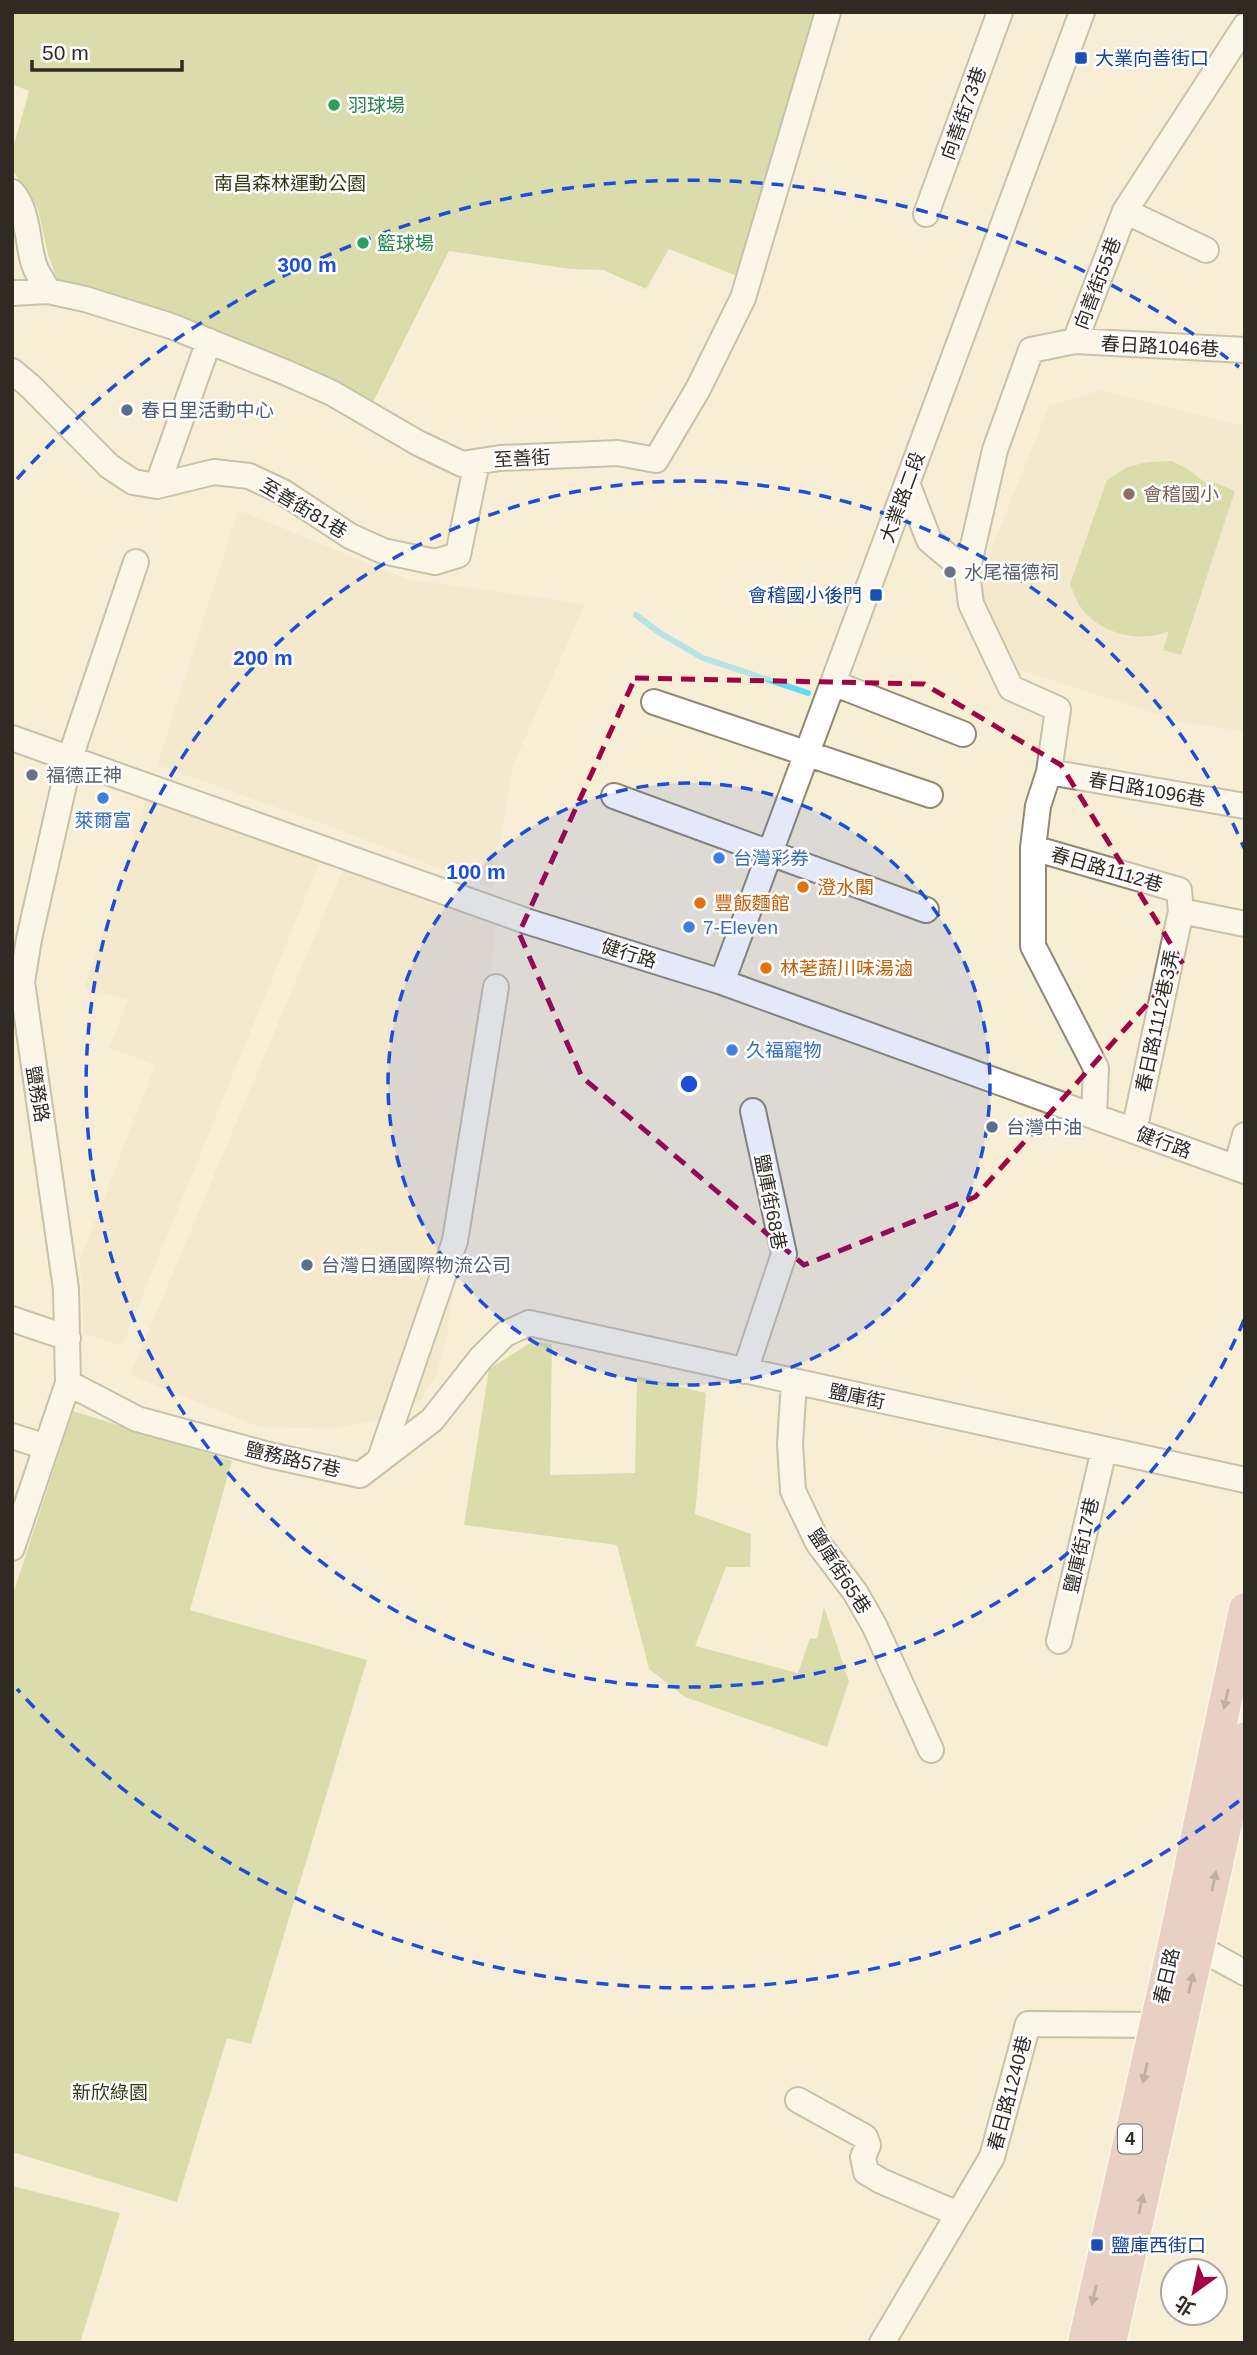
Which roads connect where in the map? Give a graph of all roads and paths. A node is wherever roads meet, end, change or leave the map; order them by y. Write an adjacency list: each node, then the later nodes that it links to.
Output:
1 (828, 12): 15 (street, 至善街)
2 (1000, 12): 7 (street, 向善街73巷)
3 (1082, 12): 16 (street, 大業路二段)
4 (1245, 26): 6 (street, 向善街55巷)
5 (12, 192): 9 (street)
6 (1125, 211): 8 (street); 12 (street, 向善街55巷)
7 (926, 214)
8 (1206, 250)
9 (48, 290): 10 (street, 至善街); 11 (street, 至善街)
10 (12, 293)
11 (209, 341): 15 (street, 至善街); 17 (street)
12 (1075, 341): 13 (street, 春日路1046巷); 19 (street, 向善街55巷)
13 (1245, 350)
14 (12, 371): 17 (street)
15 (477, 462): 17 (street, 至善街81巷)
16 (907, 483): 19 (street); 20 (street, 大業路二段)
17 (157, 486)
18 (136, 562): 25 (street, 鹽務路)
19 (967, 572): 26 (street)
20 (829, 694): 22 (street); 24 (street, 大業路二段)
21 (654, 702): 24 (street)
22 (963, 734)
23 (12, 738): 25 (street, 健行路)
24 (807, 754): 27 (street); 31 (street, 大業路二段)
25 (70, 758): 35 (street, 鹽務路); 36 (street, 健行路)
26 (1049, 772): 29 (street, 春日路1096巷); 30 (street)
27 (930, 795)
28 (614, 796): 31 (street)
29 (1245, 806)
30 (1033, 848): 33 (street, 春日路1112巷); 39 (street)
31 (770, 853): 32 (street); 36 (street, 大業路二段)
32 (926, 909)
33 (1181, 911): 34 (street, 春日路1112巷); 40 (street, 春日路1112巷3弄)
34 (1245, 924)
35 (17, 982): 44 (street, 鹽務路)
36 (722, 982): 39 (street, 健行路)
37 (495, 987): 52 (street)
38 (752, 1111): 46 (street, 鹽庫街68巷)
39 (1094, 1116): 40 (street, 健行路)
40 (1134, 1131): 42 (street, 健行路)
41 (1245, 1136): 42 (street)
42 (1240, 1170)
43 (12, 1319): 44 (street)
44 (68, 1338): 48 (street, 鹽務路)
45 (481, 1358): 46 (street, 鹽庫街); 52 (street, 鹽務路57巷)
46 (745, 1371): 47 (street, 鹽庫街)
47 (794, 1382): 51 (street, 鹽庫街); 58 (street, 鹽庫街65巷)
48 (68, 1383): 50 (street, 鹽務路); 52 (street, 鹽務路57巷)
49 (12, 1436): 50 (street)
50 (46, 1447): 54 (street, 鹽務路)
51 (1104, 1450): 53 (street, 鹽庫街); 56 (street, 鹽庫街17巷)
52 (380, 1460)
53 (1245, 1480)
54 (12, 1548)
55 (1245, 1609): 59 (main road, 春日路 / 4, one-way to 59)
56 (1059, 1641)
57 (1245, 1738): 59 (main road, 春日路 / 4, one-way to 57)
58 (932, 1750)
59 (1188, 1941): 60 (street); 61 (main road, 春日路 / 4); 66 (main road, 春日路 / 4, one-way to 59)
60 (1245, 1973)
61 (1155, 2025): 63 (street, 春日路1240巷); 65 (main road, 春日路 / 4, one-way to 65)
62 (798, 2100): 63 (street)
63 (958, 2214): 64 (street, 春日路1240巷)
64 (882, 2343)
65 (1084, 2343)
66 (1110, 2343)

